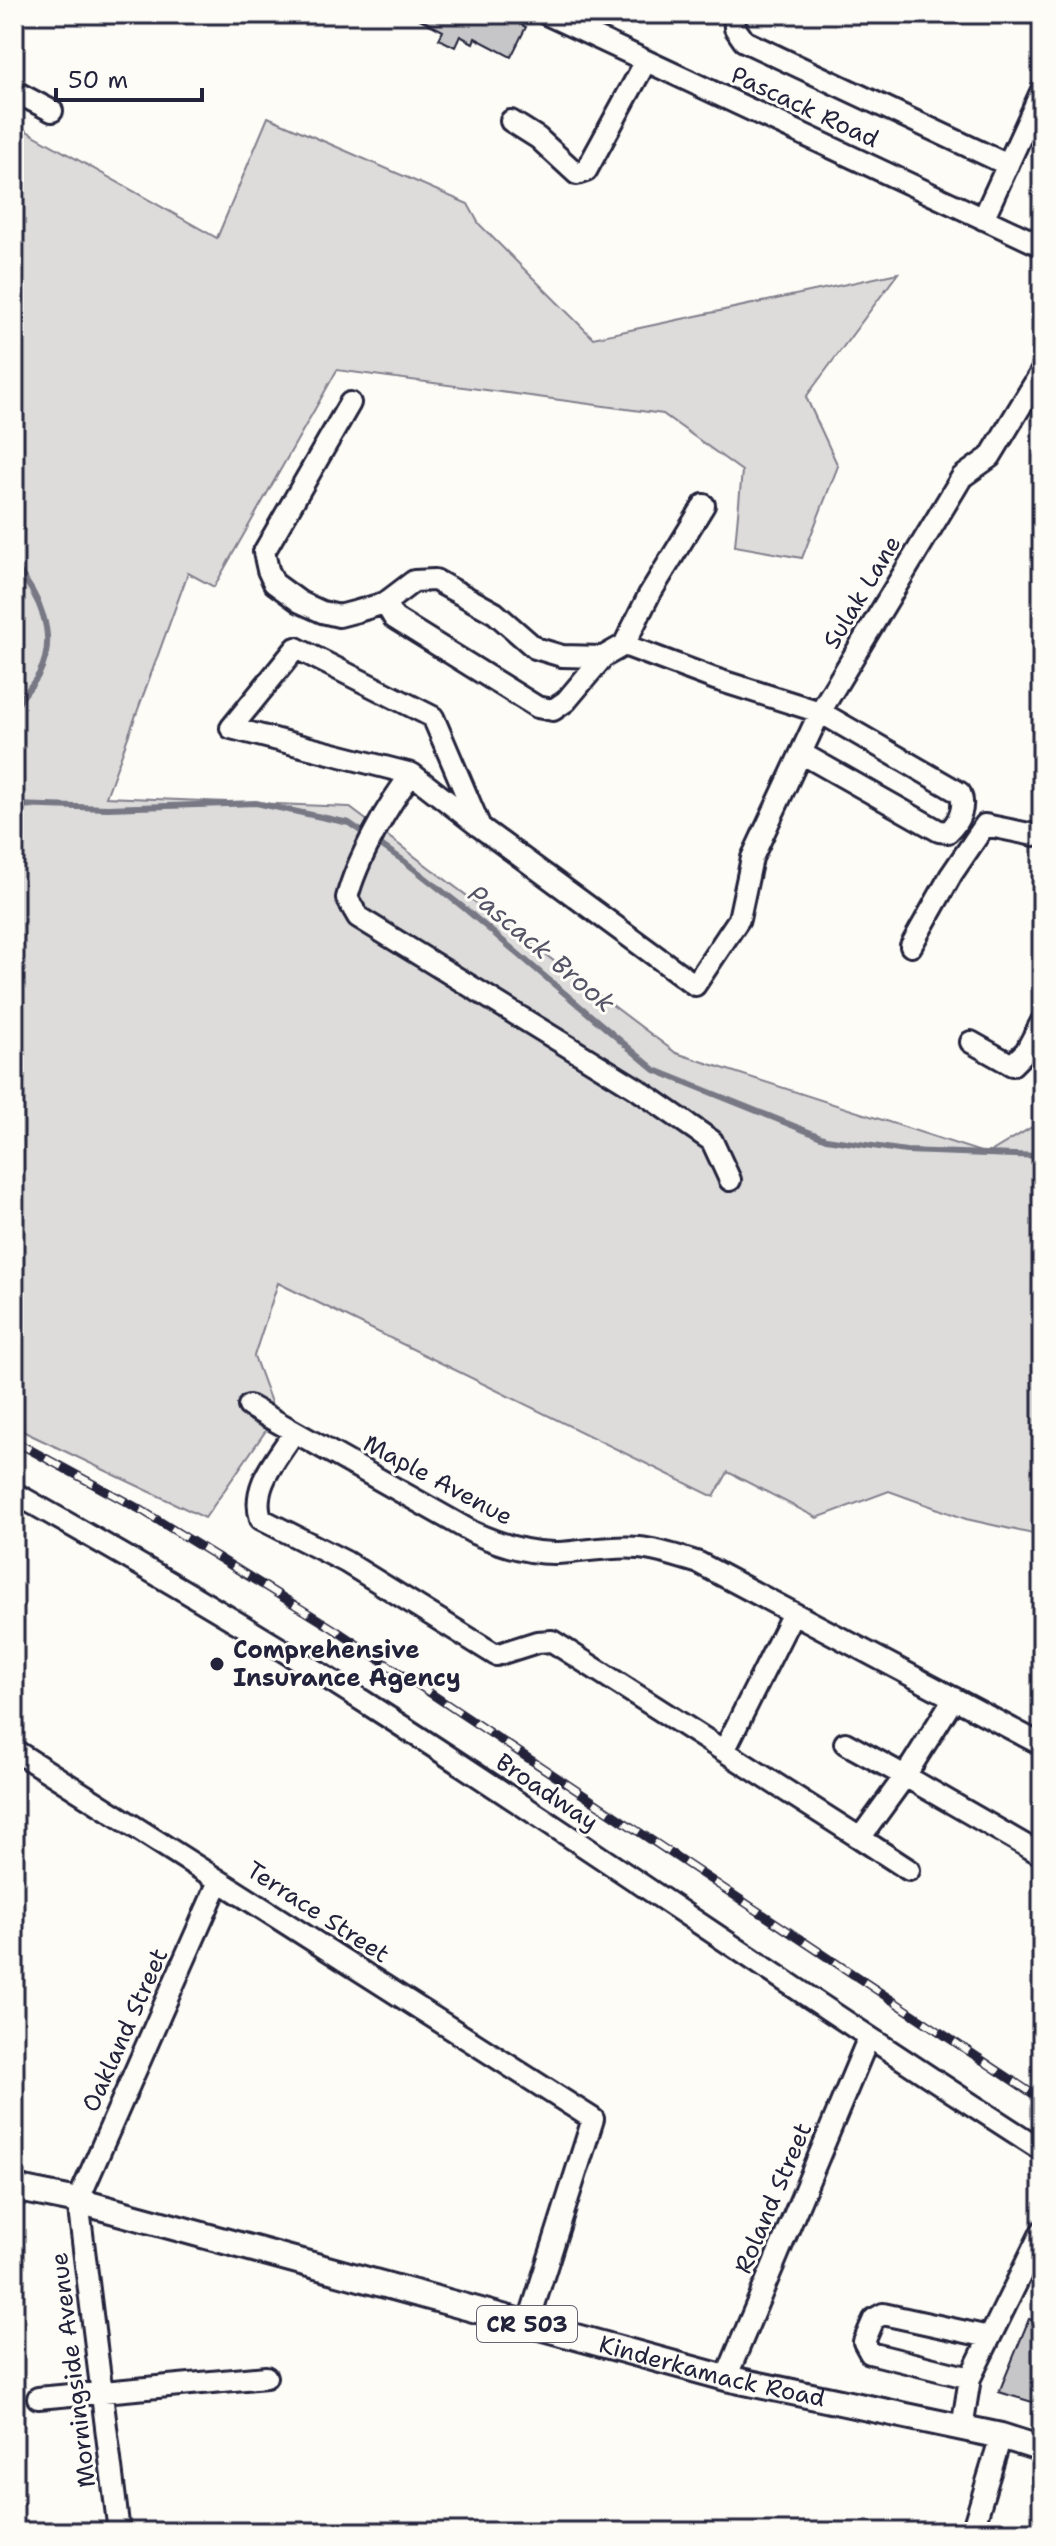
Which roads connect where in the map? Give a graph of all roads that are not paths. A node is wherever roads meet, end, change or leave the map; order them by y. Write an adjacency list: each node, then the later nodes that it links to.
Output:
1 (734, 14): 8 (street)
2 (556, 16): 3 (street, Pascack Road)
3 (646, 61): 7 (street); 9 (street, Pascack Road)
4 (1042, 90): 8 (street)
5 (14, 91): 6 (street)
6 (52, 111)
7 (511, 121)
8 (1008, 165): 9 (street)
9 (983, 219): 10 (street, Pascack Road)
10 (1042, 246)
11 (1042, 371): 17 (street, Sulak Lane)
12 (350, 403): 14 (street)
13 (704, 505): 15 (street)
14 (385, 603): 16 (street); 16 (street)
15 (624, 645): 16 (street); 17 (street)
16 (603, 657)
17 (820, 712): 18 (street, Sulak Lane); 18 (street)
18 (801, 753): 20 (street, Sulak Lane)
19 (412, 774): 20 (street); 20 (street); 25 (street)
20 (480, 827)
21 (1039, 835): 22 (street)
22 (911, 946)
23 (1042, 1021): 24 (street)
24 (971, 1042)
25 (730, 1180)
26 (249, 1406): 27 (street, Maple Avenue)
27 (294, 1432): 29 (street, Maple Avenue); 34 (street)
28 (14, 1493): 40 (street, Broadway)
29 (793, 1613): 30 (street, Maple Avenue); 34 (street)
30 (954, 1698): 32 (street, Maple Avenue); 35 (street)
31 (845, 1743): 35 (street)
32 (1042, 1745)
33 (14, 1750): 39 (street, Terrace Street)
34 (724, 1751): 36 (street)
35 (905, 1776): 36 (street); 37 (street)
36 (860, 1838): 38 (street)
37 (1042, 1855)
38 (909, 1870)
39 (219, 1881): 43 (street, Oakland Street); 45 (street, Terrace Street)
40 (868, 2039): 41 (street, Broadway); 48 (street, Roland Street)
41 (1042, 2150)
42 (14, 2188): 43 (main road, Kinderkamack Road / CR 503)
43 (78, 2201): 45 (main road, Kinderkamack Road / CR 503); 50 (street, Morningside Avenue)
44 (1042, 2231): 46 (street)
45 (528, 2324): 48 (main road, Kinderkamack Road / CR 503)
46 (989, 2337): 49 (street); 49 (street)
47 (266, 2377): 50 (street)
48 (726, 2378): 52 (main road, Kinderkamack Road / CR 503)
49 (970, 2378): 52 (street)
50 (102, 2391): 51 (street); 55 (street, Morningside Avenue)
51 (38, 2398)
52 (962, 2428): 53 (main road, Kinderkamack Road / CR 503)
53 (1001, 2436): 54 (main road, Kinderkamack Road / CR 503); 56 (street)
54 (1042, 2449)
55 (119, 2532)
56 (972, 2532)

